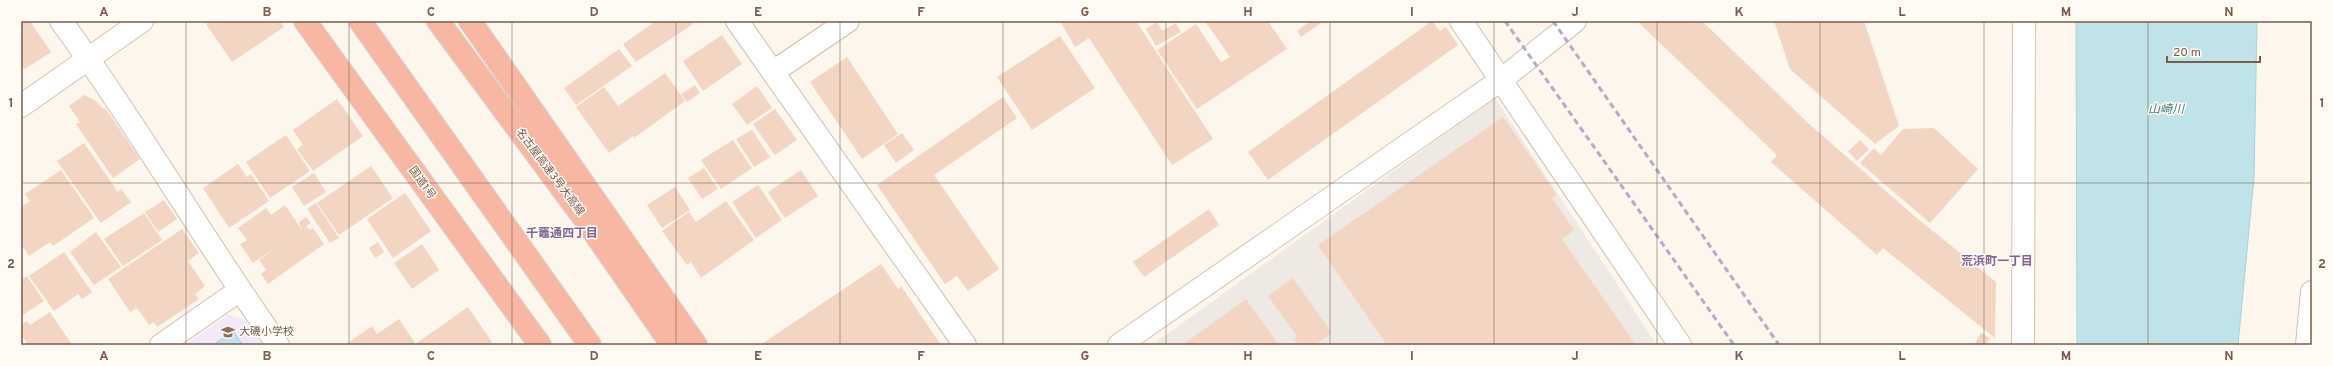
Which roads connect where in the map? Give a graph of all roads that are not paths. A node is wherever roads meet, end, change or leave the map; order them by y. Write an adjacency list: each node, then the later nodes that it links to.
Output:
1 (61, 21): 12 (street)
2 (142, 21): 12 (street)
3 (305, 21): 21 (highway, 国道1号)
4 (360, 21): 22 (highway)
5 (438, 21): 23 (highway, 名古屋高速3号大高線)
6 (470, 21): 24 (highway)
7 (738, 21): 13 (street)
8 (848, 21): 13 (street)
9 (1461, 21): 14 (street)
10 (1575, 21): 14 (street)
11 (2024, 21): 28 (street)
12 (89, 59): 15 (street); 17 (street)
13 (773, 72): 25 (street)
14 (1502, 80): 26 (street); 27 (street)
15 (21, 106)
16 (2312, 288): 18 (street)
17 (240, 290): 19 (street); 20 (street)
18 (2312, 293): 29 (street)
19 (161, 345)
20 (278, 345)
21 (540, 345)
22 (590, 345)
23 (672, 345)
24 (696, 345)
25 (965, 345)
26 (1118, 345)
27 (1680, 345)
28 (2023, 345)
29 (2307, 345)

